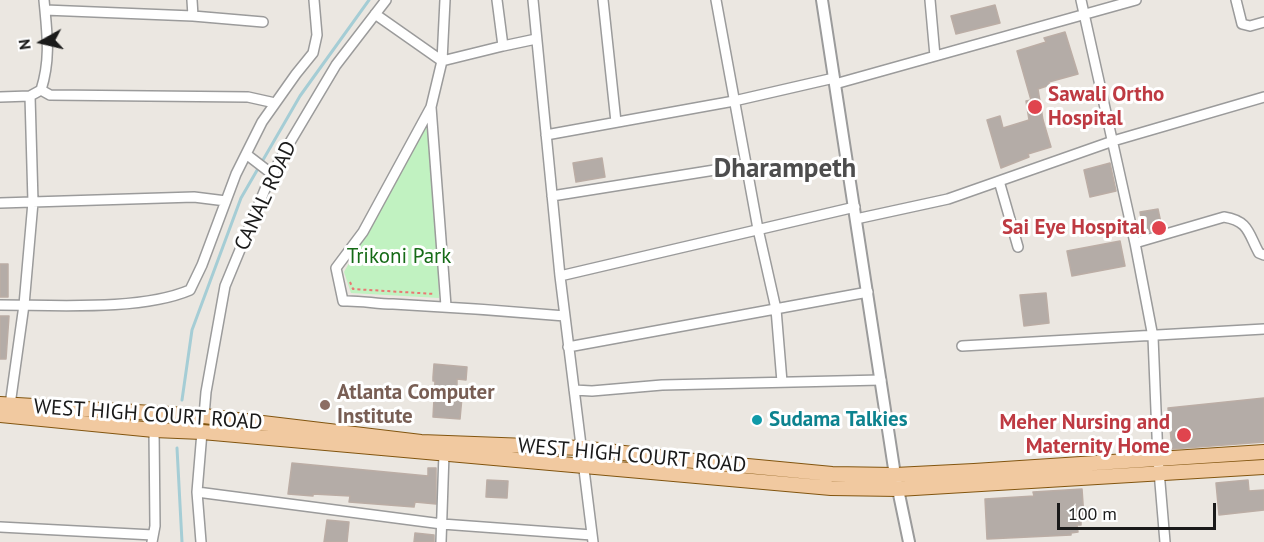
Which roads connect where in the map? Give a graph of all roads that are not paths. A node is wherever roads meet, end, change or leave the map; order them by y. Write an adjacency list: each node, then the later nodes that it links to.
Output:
1 (192, 0): 17 (street)
2 (314, 0): 30 (street)
3 (386, 0): 15 (street, CANAL ROAD)
4 (445, 0): 23 (street)
5 (497, 0): 21 (street)
6 (532, 0): 20 (street)
7 (603, 0): 32 (street)
8 (716, 0): 29 (street)
9 (822, 0): 24 (street)
10 (930, 0): 22 (street)
11 (1081, 0): 16 (street)
12 (1136, 0): 16 (street)
13 (1236, 0): 19 (street)
14 (44, 5): 17 (street); 25 (street)
15 (375, 14): 23 (street); 37 (street, CANAL ROAD)
16 (1084, 15): 22 (street); 34 (street)
17 (193, 16): 18 (street)
18 (263, 22)
19 (1264, 22)
20 (536, 39): 21 (street); 33 (street)
21 (502, 46): 23 (street)
22 (935, 56): 24 (street)
23 (442, 62): 31 (street)
24 (835, 81): 29 (street); 43 (street)
25 (41, 90): 26 (street); 30 (street)
26 (30, 96): 28 (street); 41 (street)
27 (1264, 96): 34 (street)
28 (0, 97)
29 (734, 101): 32 (street); 36 (street)
30 (275, 103): 35 (street)
31 (430, 107): 53 (street); 53 (street)
32 (616, 122): 33 (street)
33 (546, 135): 39 (street)
34 (1113, 141): 38 (street); 46 (street)
35 (246, 154): 37 (street); 40 (street)
36 (746, 165): 39 (street); 45 (street)
37 (272, 174): 65 (street, CANAL ROAD)
38 (999, 181): 44 (street); 47 (street)
39 (552, 196): 49 (street)
40 (226, 201): 41 (street); 52 (street)
41 (33, 202): 42 (street); 52 (street)
42 (0, 203)
43 (855, 207): 44 (street); 45 (street)
44 (856, 219): 50 (street)
45 (758, 229): 49 (street); 54 (street)
46 (1135, 243): 48 (street); 57 (street)
47 (1018, 247)
48 (1264, 255)
49 (560, 276): 55 (street)
50 (868, 292): 54 (street); 60 (street)
51 (0, 305): 52 (street)
52 (24, 305): 63 (street)
53 (446, 306): 55 (street)
54 (776, 309): 59 (street); 61 (street)
55 (565, 316): 59 (street)
56 (1264, 329): 57 (street)
57 (1153, 337): 58 (street); 71 (street)
58 (962, 346)
59 (568, 347): 62 (street)
60 (881, 380): 61 (street); 74 (street)
61 (782, 382): 62 (street)
62 (574, 390): 68 (street)
63 (5, 404): 65 (main road, WEST HIGH COURT ROAD)
64 (0, 415): 66 (main road, WEST HIGH COURT ROAD)
65 (204, 416): 68 (main road, WEST HIGH COURT ROAD)
66 (154, 430): 67 (main road, WEST HIGH COURT ROAD); 80 (street)
67 (202, 432): 70 (main road, WEST HIGH COURT ROAD); 77 (street)
68 (581, 448): 72 (street); 74 (main road, WEST HIGH COURT ROAD)
69 (1264, 452): 71 (main road, WEST HIGH COURT ROAD)
70 (444, 453): 72 (main road, WEST HIGH COURT ROAD); 78 (street)
71 (1158, 459): 74 (main road, WEST HIGH COURT ROAD); 75 (street)
72 (582, 465): 76 (main road, WEST HIGH COURT ROAD); 81 (street)
73 (1264, 467): 75 (main road, WEST HIGH COURT ROAD)
74 (895, 475): 76 (street)
75 (1159, 475): 76 (main road, WEST HIGH COURT ROAD); 85 (street)
76 (898, 489): 84 (street)
77 (197, 492): 78 (street); 82 (street)
78 (442, 524): 81 (street); 83 (street)
79 (0, 527): 80 (street)
80 (152, 538)
81 (592, 538)
82 (201, 542)
83 (441, 542)
84 (909, 542)
85 (1165, 542)

